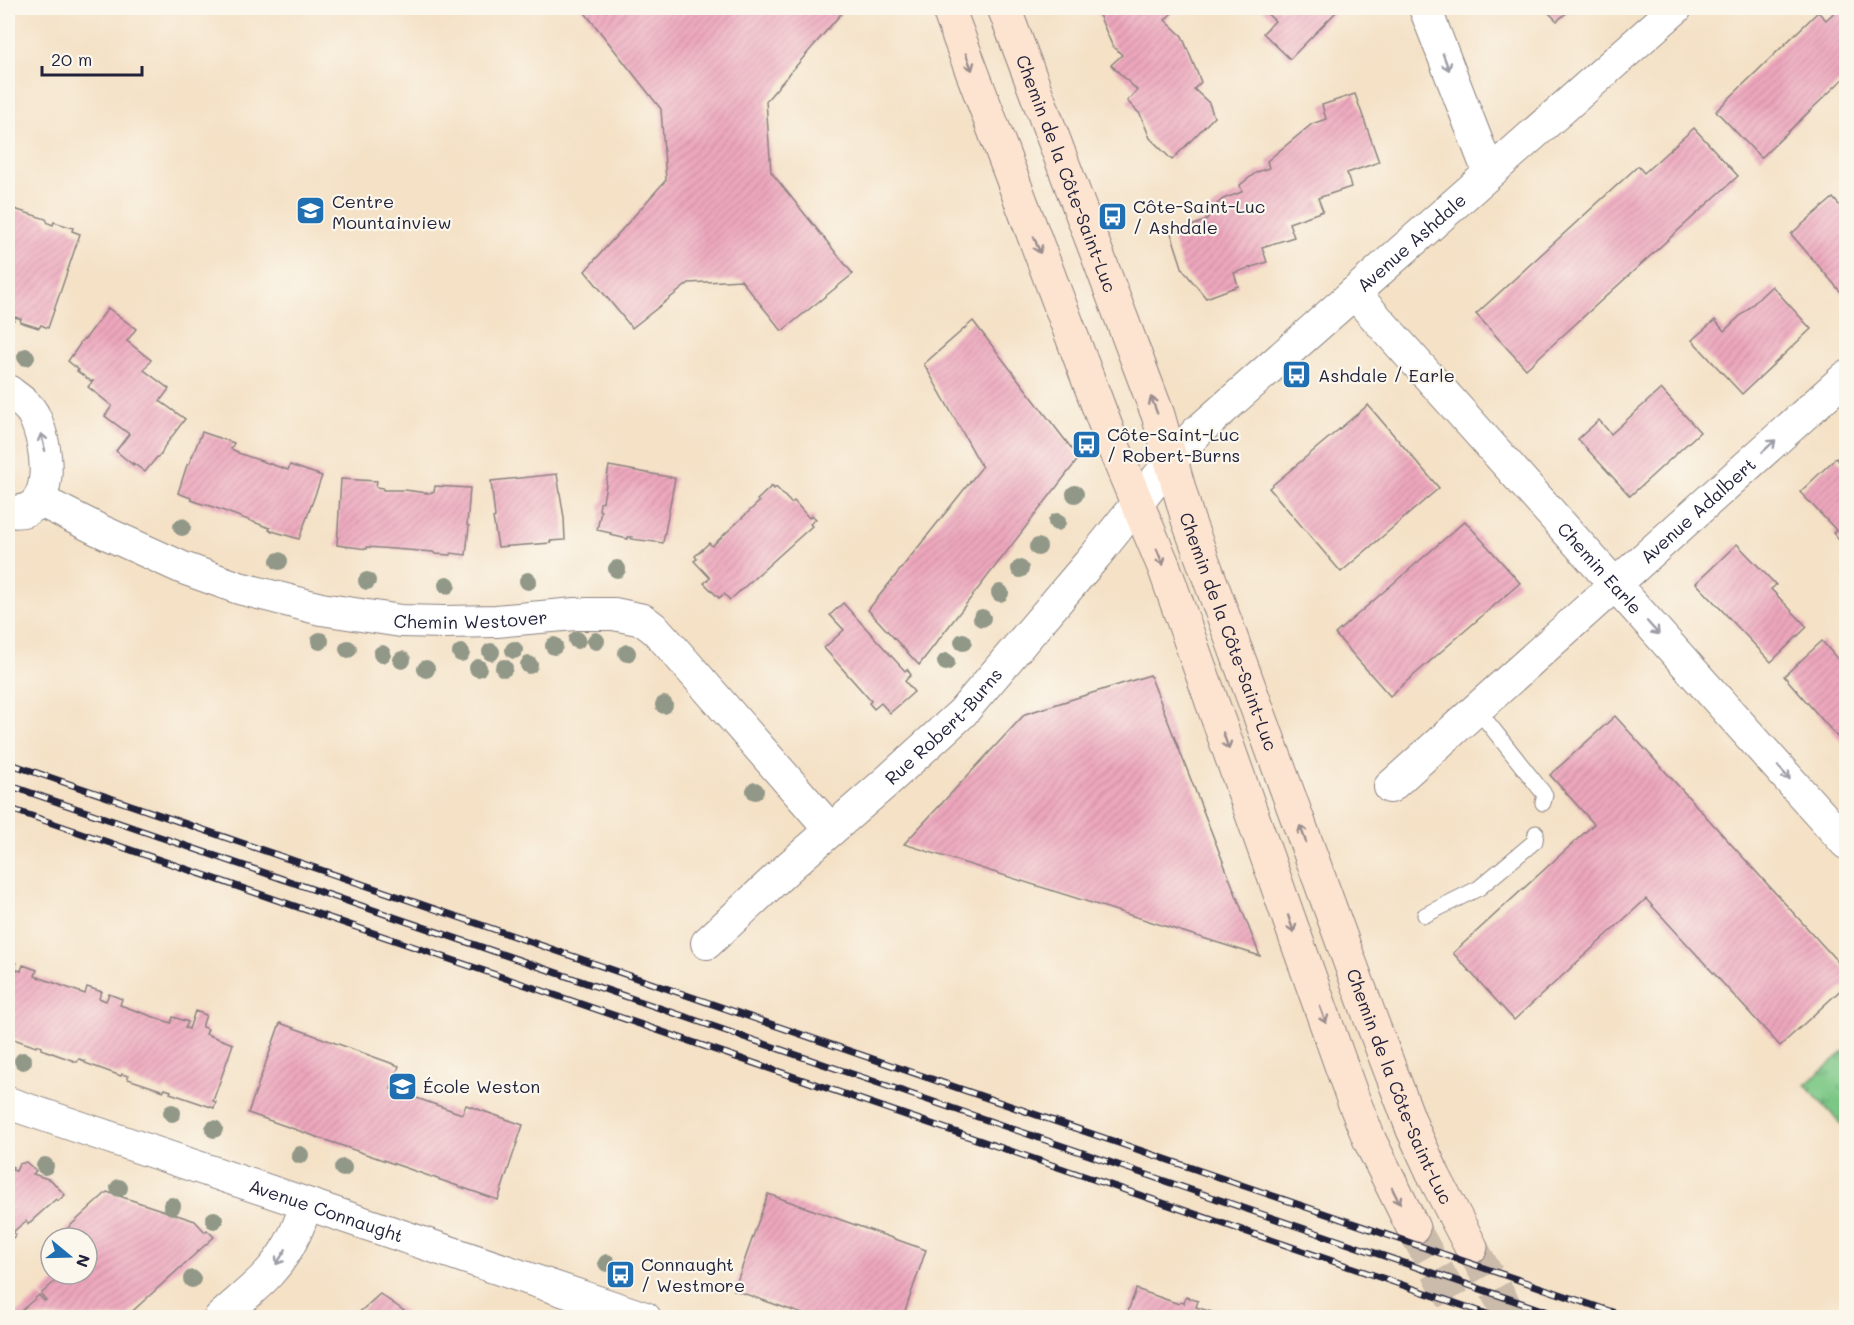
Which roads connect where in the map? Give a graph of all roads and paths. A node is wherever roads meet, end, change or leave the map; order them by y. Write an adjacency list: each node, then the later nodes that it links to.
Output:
1 (948, 8): 9 (main road, Chemin de la Côte-Saint-Luc, one-way to 9)
2 (1004, 8): 9 (main road, Chemin de la Côte-Saint-Luc, one-way to 2)
3 (1425, 8): 5 (street, one-way to 5)
4 (1676, 8): 5 (street, Avenue Ashdale)
5 (1489, 173): 6 (street, Avenue Ashdale)
6 (1354, 293): 9 (street, Avenue Ashdale); 12 (street, Chemin Earle)
7 (1845, 382): 12 (street, Avenue Adalbert, one-way to 7)
8 (8, 391): 10 (street, one-way to 8)
9 (1154, 482): 16 (street, Rue Robert-Burns); 23 (main road, Chemin de la Côte-Saint-Luc, one-way to 23); 24 (main road, Chemin de la Côte-Saint-Luc, one-way to 9)
10 (39, 500): 11 (street); 16 (street, Chemin Westover)
11 (8, 511)
12 (1615, 583): 13 (street, Avenue Adalbert); 18 (street, Chemin Earle, one-way to 18)
13 (1477, 709): 14 (street, Avenue Adalbert); 15 (lane)
14 (1390, 787)
15 (1543, 803)
16 (831, 830): 20 (street, Rue Robert-Burns)
17 (1536, 833): 19 (lane)
18 (1846, 843)
19 (1425, 915)
20 (707, 943)
21 (8, 1103): 22 (street, Avenue Connaught)
22 (306, 1204): 25 (street, one-way to 25); 26 (street, Avenue Connaught)
23 (1413, 1227)
24 (1471, 1247)
25 (220, 1317)
26 (645, 1317)

